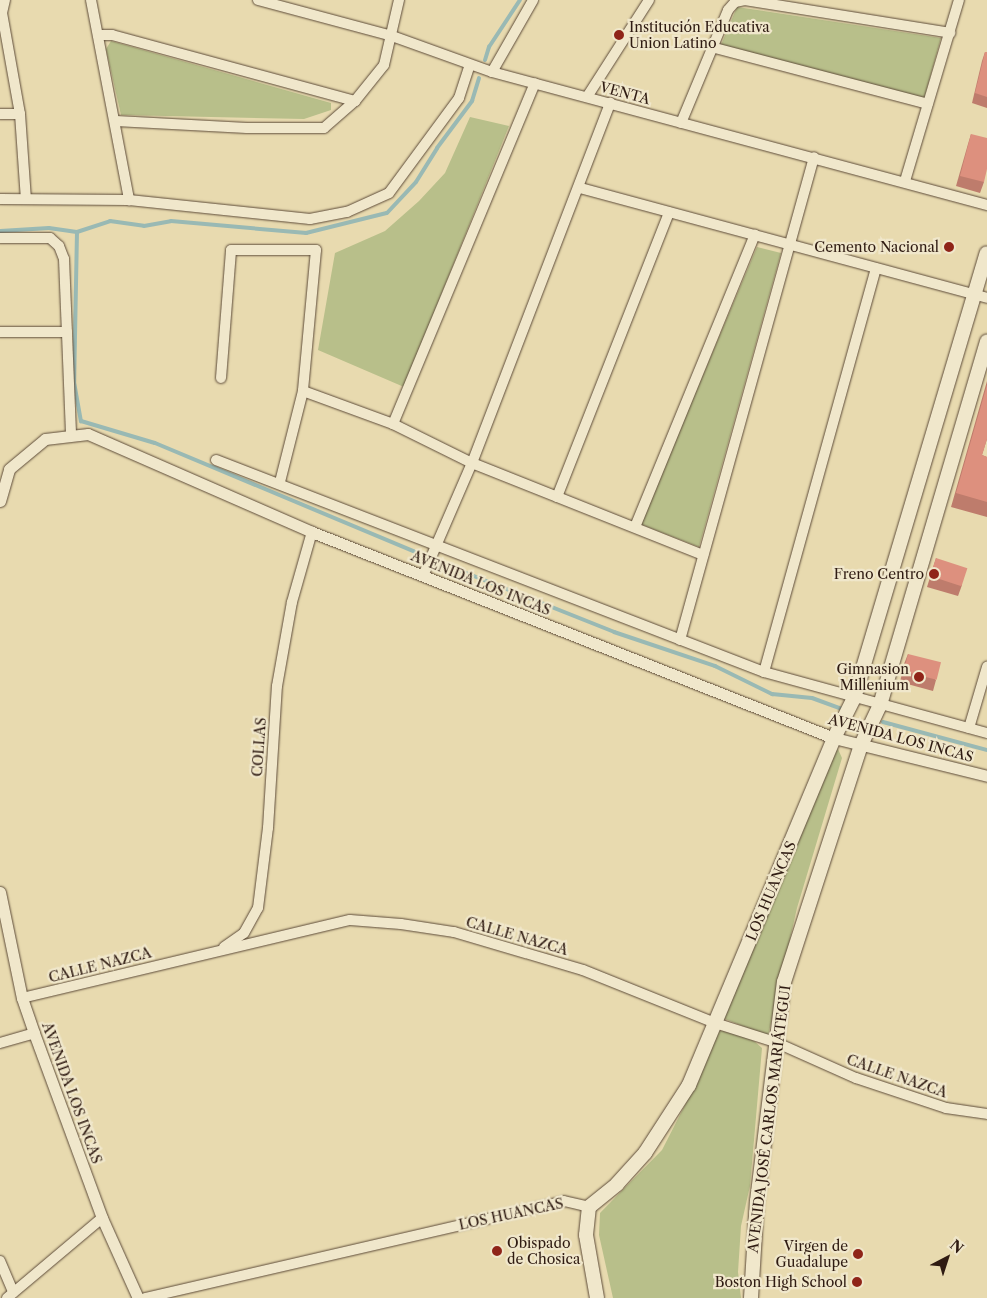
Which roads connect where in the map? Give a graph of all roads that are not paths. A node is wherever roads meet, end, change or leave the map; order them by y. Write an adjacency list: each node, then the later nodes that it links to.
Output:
1 (5, 0): 8 (street)
2 (90, 0): 10 (street)
3 (258, 0): 11 (street, VENTA)
4 (399, 0): 11 (street)
5 (534, 0): 14 (street)
6 (649, 0): 16 (street)
7 (959, 0): 9 (street)
8 (1, 13): 21 (street)
9 (950, 33): 12 (street); 19 (street)
10 (98, 35): 17 (street); 22 (street)
11 (392, 36): 13 (street, VENTA); 17 (street)
12 (715, 48): 19 (street); 23 (street)
13 (470, 65): 14 (street, VENTA); 29 (street)
14 (492, 72): 15 (street, VENTA)
15 (535, 84): 16 (street, VENTA); 43 (street)
16 (587, 97): 18 (street, VENTA)
17 (355, 101): 22 (street)
18 (610, 103): 23 (street, VENTA); 26 (street)
19 (928, 104): 25 (street)
20 (0, 114): 21 (street)
21 (20, 114): 28 (street)
22 (116, 121): 29 (street)
23 (682, 122): 24 (street, VENTA)
24 (814, 158): 25 (street, VENTA); 34 (street)
25 (905, 181): 30 (street, VENTA)
26 (580, 188): 31 (street); 46 (street)
27 (0, 199): 28 (street)
28 (26, 200): 29 (street)
29 (129, 200)
30 (987, 206)
31 (669, 212): 32 (street); 48 (street)
32 (755, 235): 34 (street); 50 (street)
33 (0, 238): 39 (street)
34 (792, 245): 36 (street); 53 (street)
35 (987, 253): 37 (main road)
36 (876, 268): 37 (street); 57 (street)
37 (981, 297): 58 (main road)
38 (0, 332): 39 (street)
39 (67, 332): 44 (street)
40 (987, 341): 59 (main road, AVENIDA JOSÉ CARLOS MARIÁTEGUI)
41 (221, 378): 42 (street)
42 (303, 391): 43 (street); 47 (street)
43 (393, 424): 46 (street)
44 (71, 434): 49 (street, AVENIDA LOS INCAS); 51 (street, AVENIDA LOS INCAS)
45 (216, 460): 47 (street)
46 (472, 463): 48 (street); 52 (street)
47 (280, 482): 52 (street)
48 (557, 497): 50 (street)
49 (0, 500)
50 (635, 527): 53 (street)
51 (312, 532): 54 (street, AVENIDA LOS INCAS); 66 (street, COLLAS)
52 (437, 545): 54 (street); 55 (street)
53 (703, 555): 55 (street)
54 (423, 576): 62 (street, AVENIDA LOS INCAS)
55 (680, 640): 57 (street)
56 (987, 667): 60 (street)
57 (764, 672): 58 (street)
58 (854, 698): 59 (street); 62 (main road)
59 (880, 705): 60 (street); 63 (main road, AVENIDA JOSÉ CARLOS MARIÁTEGUI)
60 (969, 728): 61 (street)
61 (987, 733)
62 (834, 738): 63 (street, AVENIDA LOS INCAS); 68 (main road, LOS HUANCAS)
63 (861, 745): 64 (street, AVENIDA LOS INCAS); 71 (main road, AVENIDA JOSÉ CARLOS MARIÁTEGUI)
64 (987, 776)
65 (0, 892): 67 (street, AVENIDA LOS INCAS)
66 (219, 950): 67 (street, CALLE NAZCA); 68 (street, CALLE NAZCA)
67 (22, 998): 69 (street, AVENIDA LOS INCAS)
68 (715, 1023): 71 (street, CALLE NAZCA); 73 (main road, LOS HUANCAS)
69 (34, 1032): 70 (street); 74 (street, AVENIDA LOS INCAS)
70 (0, 1042)
71 (775, 1042): 72 (street, CALLE NAZCA); 80 (main road, AVENIDA JOSÉ CARLOS MARIÁTEGUI)
72 (987, 1114)
73 (589, 1207): 78 (street, LOS HUANCAS); 79 (main road)
74 (102, 1218): 76 (street); 77 (street, AVENIDA LOS INCAS)
75 (0, 1261): 76 (street)
76 (10, 1295)
77 (138, 1298)
78 (144, 1298)
79 (597, 1298)
80 (751, 1298)

